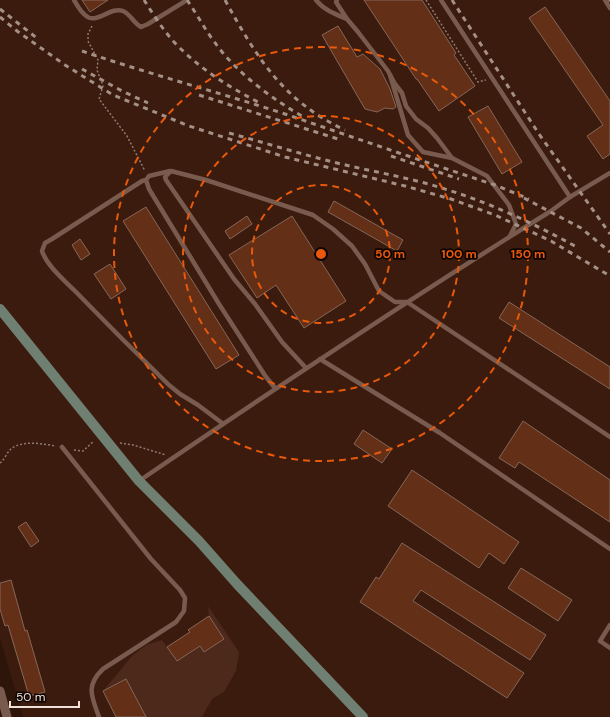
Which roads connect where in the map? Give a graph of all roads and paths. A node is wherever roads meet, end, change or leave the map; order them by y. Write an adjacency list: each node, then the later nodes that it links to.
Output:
1 (74, 0): 9 (lane)
2 (187, 0): 9 (lane)
3 (316, 0): 10 (lane)
4 (337, 0): 10 (lane)
5 (426, 0): 12 (path)
6 (441, 0): 12 (lane)
7 (605, 0): 8 (lane)
8 (610, 8)
9 (97, 18): 16 (path)
10 (346, 19): 11 (lane)
11 (390, 75): 13 (lane); 13 (lane)
12 (491, 77): 17 (lane)
13 (452, 158): 18 (lane)
14 (171, 171): 16 (lane); 19 (lane); 22 (lane)
15 (610, 172): 17 (lane)
16 (147, 178): 23 (lane); 24 (lane)
17 (570, 197): 18 (lane)
18 (509, 237): 19 (lane)
19 (407, 302): 21 (lane); 25 (lane)
20 (0, 309): 26 (street)
21 (320, 359): 22 (lane); 31 (lane)
22 (306, 368): 23 (lane)
23 (275, 388): 24 (lane)
24 (222, 423): 28 (lane)
25 (610, 437)
26 (108, 442): 27 (path); 28 (path); 30 (street)
27 (62, 447): 29 (path); 36 (lane)
28 (172, 458): 30 (lane)
29 (0, 463)
30 (138, 481): 37 (street)
31 (610, 549)
32 (610, 625): 33 (lane)
33 (610, 648)
34 (0, 691): 35 (street)
35 (7, 717)
36 (99, 717)
37 (363, 717)

